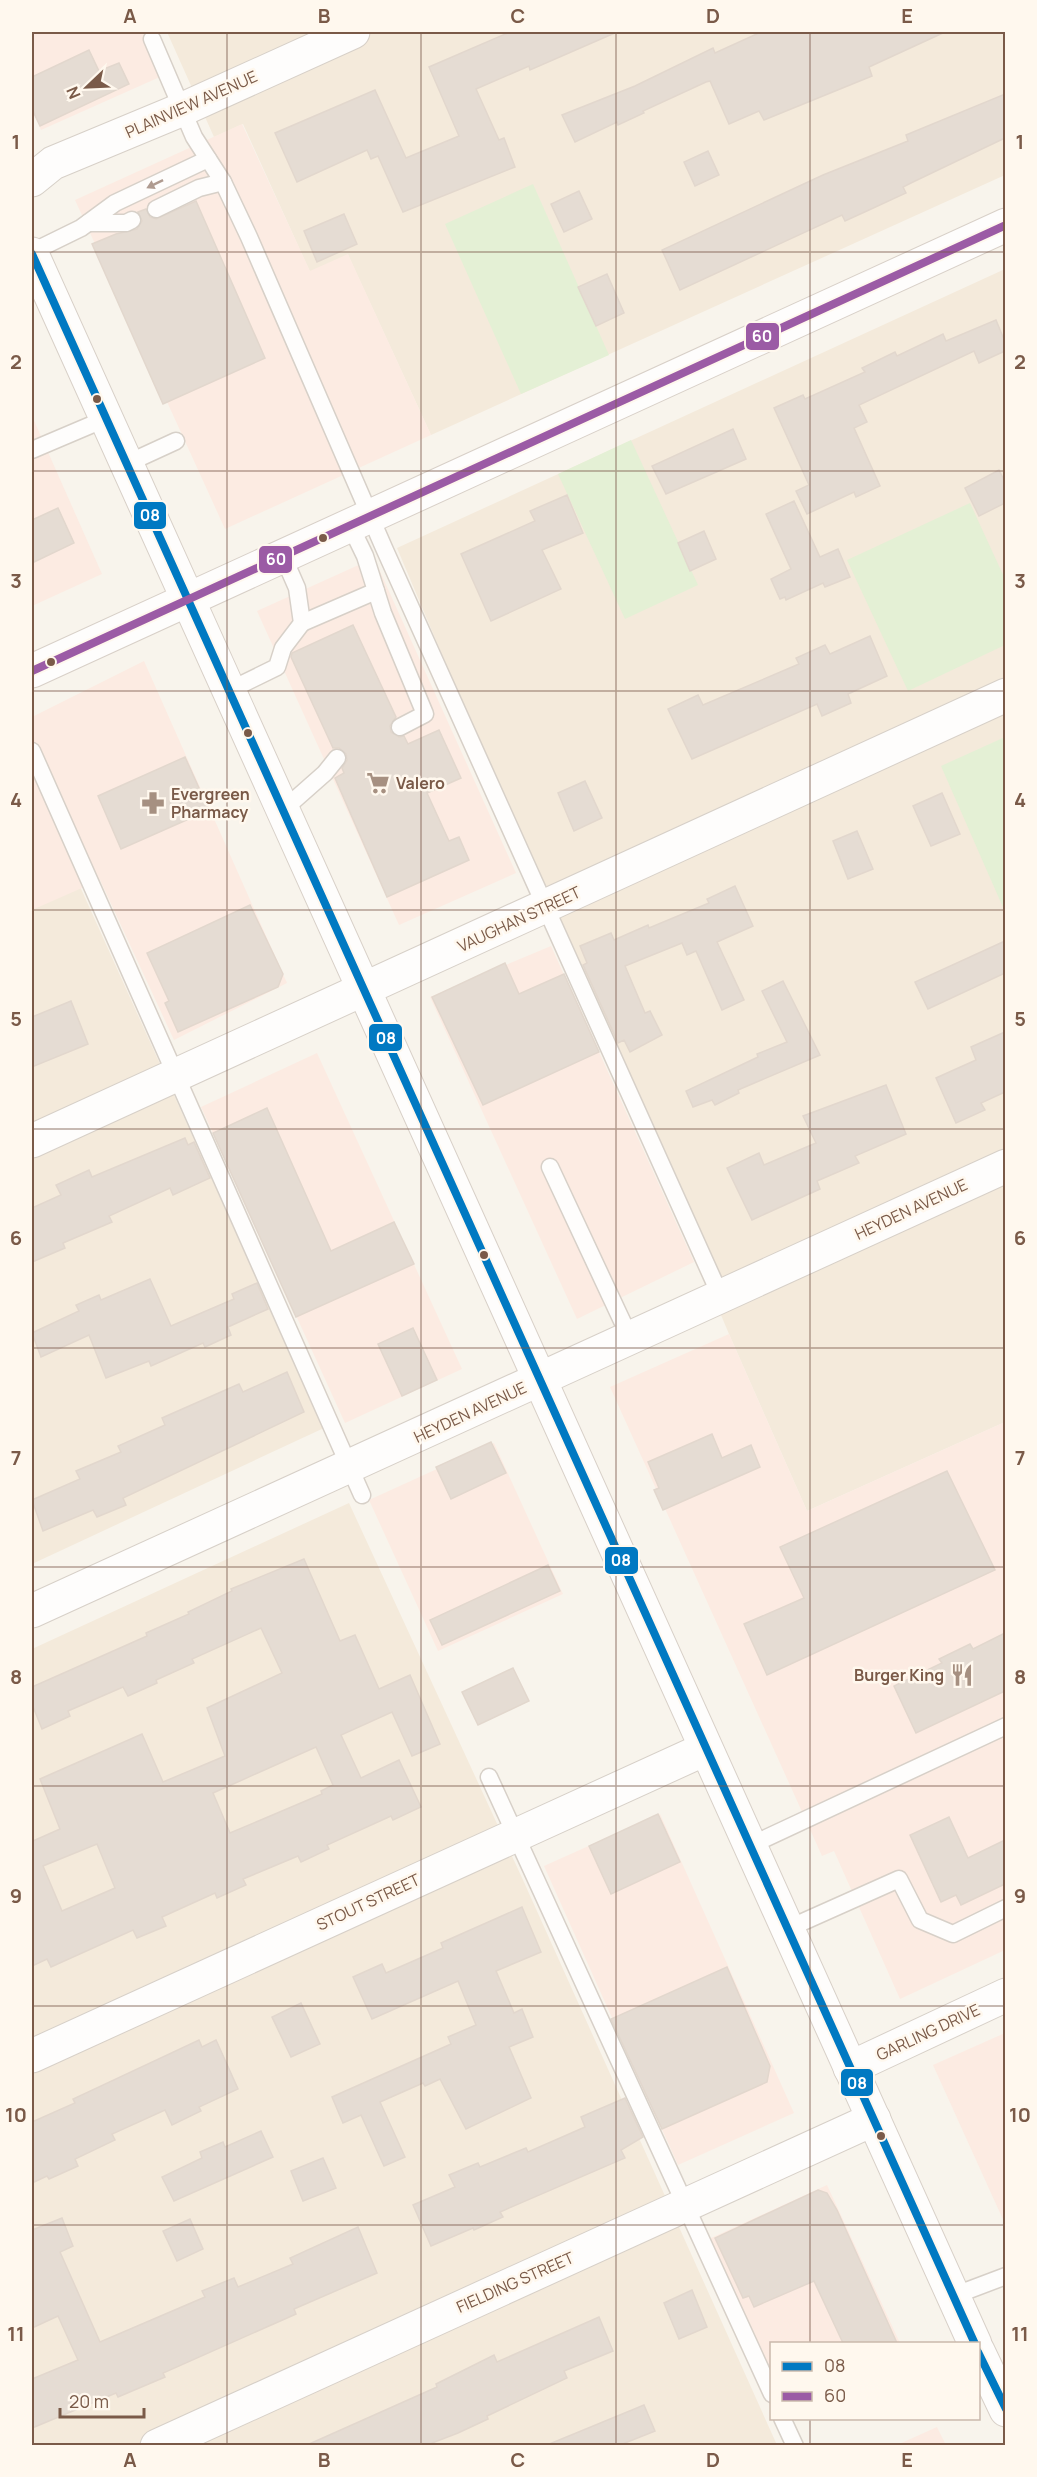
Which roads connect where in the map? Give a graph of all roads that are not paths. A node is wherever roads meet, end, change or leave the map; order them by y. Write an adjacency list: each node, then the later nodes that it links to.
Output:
1 (352, 32): 3 (street, PLAINVIEW AVENUE)
2 (152, 39): 3 (lane)
3 (183, 109): 4 (lane); 5 (street, PLAINVIEW AVENUE)
4 (208, 159): 6 (lane); 9 (lane, one-way to 9)
5 (32, 180)
6 (223, 182): 7 (lane); 17 (lane)
7 (156, 209)
8 (132, 220): 9 (lane)
9 (88, 223): 11 (lane)
10 (1005, 225): 17 (street)
11 (32, 253): 12 (street)
12 (40, 295): 13 (street)
13 (105, 419): 15 (lane); 16 (street)
14 (176, 441): 16 (lane)
15 (32, 450)
16 (126, 464): 20 (street)
17 (360, 520): 18 (street); 19 (lane); 29 (lane)
18 (283, 556): 20 (street); 21 (lane)
19 (376, 591): 21 (lane); 25 (lane)
20 (187, 600): 22 (street); 23 (street)
21 (302, 623): 23 (lane)
22 (32, 671)
23 (228, 691): 28 (street)
24 (1005, 694): 29 (street, VAUGHAN STREET)
25 (400, 728)
26 (32, 751): 31 (lane)
27 (337, 758): 28 (lane)
28 (282, 811): 30 (street)
29 (544, 907): 30 (street, VAUGHAN STREET); 35 (lane)
30 (363, 990): 31 (street, VAUGHAN STREET); 37 (street)
31 (177, 1075): 32 (street, VAUGHAN STREET); 38 (lane)
32 (32, 1141)
33 (1005, 1166): 35 (street, HEYDEN AVENUE)
34 (550, 1167): 36 (lane)
35 (721, 1297): 36 (street, HEYDEN AVENUE)
36 (630, 1338): 37 (street, HEYDEN AVENUE)
37 (538, 1380): 38 (street, HEYDEN AVENUE); 41 (street)
38 (356, 1481): 39 (street, HEYDEN AVENUE)
39 (32, 1611)
40 (1005, 1726): 44 (lane)
41 (705, 1749): 43 (street, STOUT STREET); 44 (street)
42 (489, 1777): 43 (lane)
43 (517, 1834): 48 (street, STOUT STREET); 51 (lane)
44 (749, 1846): 46 (street)
45 (1005, 1908): 46 (lane)
46 (787, 1929): 49 (street)
47 (1005, 1995): 49 (street, GARLING DRIVE)
48 (32, 2056)
49 (850, 2068): 50 (street)
50 (874, 2119): 51 (street, FIELDING STREET); 53 (street)
51 (685, 2205): 56 (lane); 59 (street, FIELDING STREET)
52 (1005, 2276): 53 (lane)
53 (953, 2296): 54 (street)
54 (975, 2342)
55 (980, 2355): 57 (street)
56 (770, 2392)
57 (1005, 2410)
58 (783, 2420): 60 (lane)
59 (157, 2445)
60 (795, 2445)

